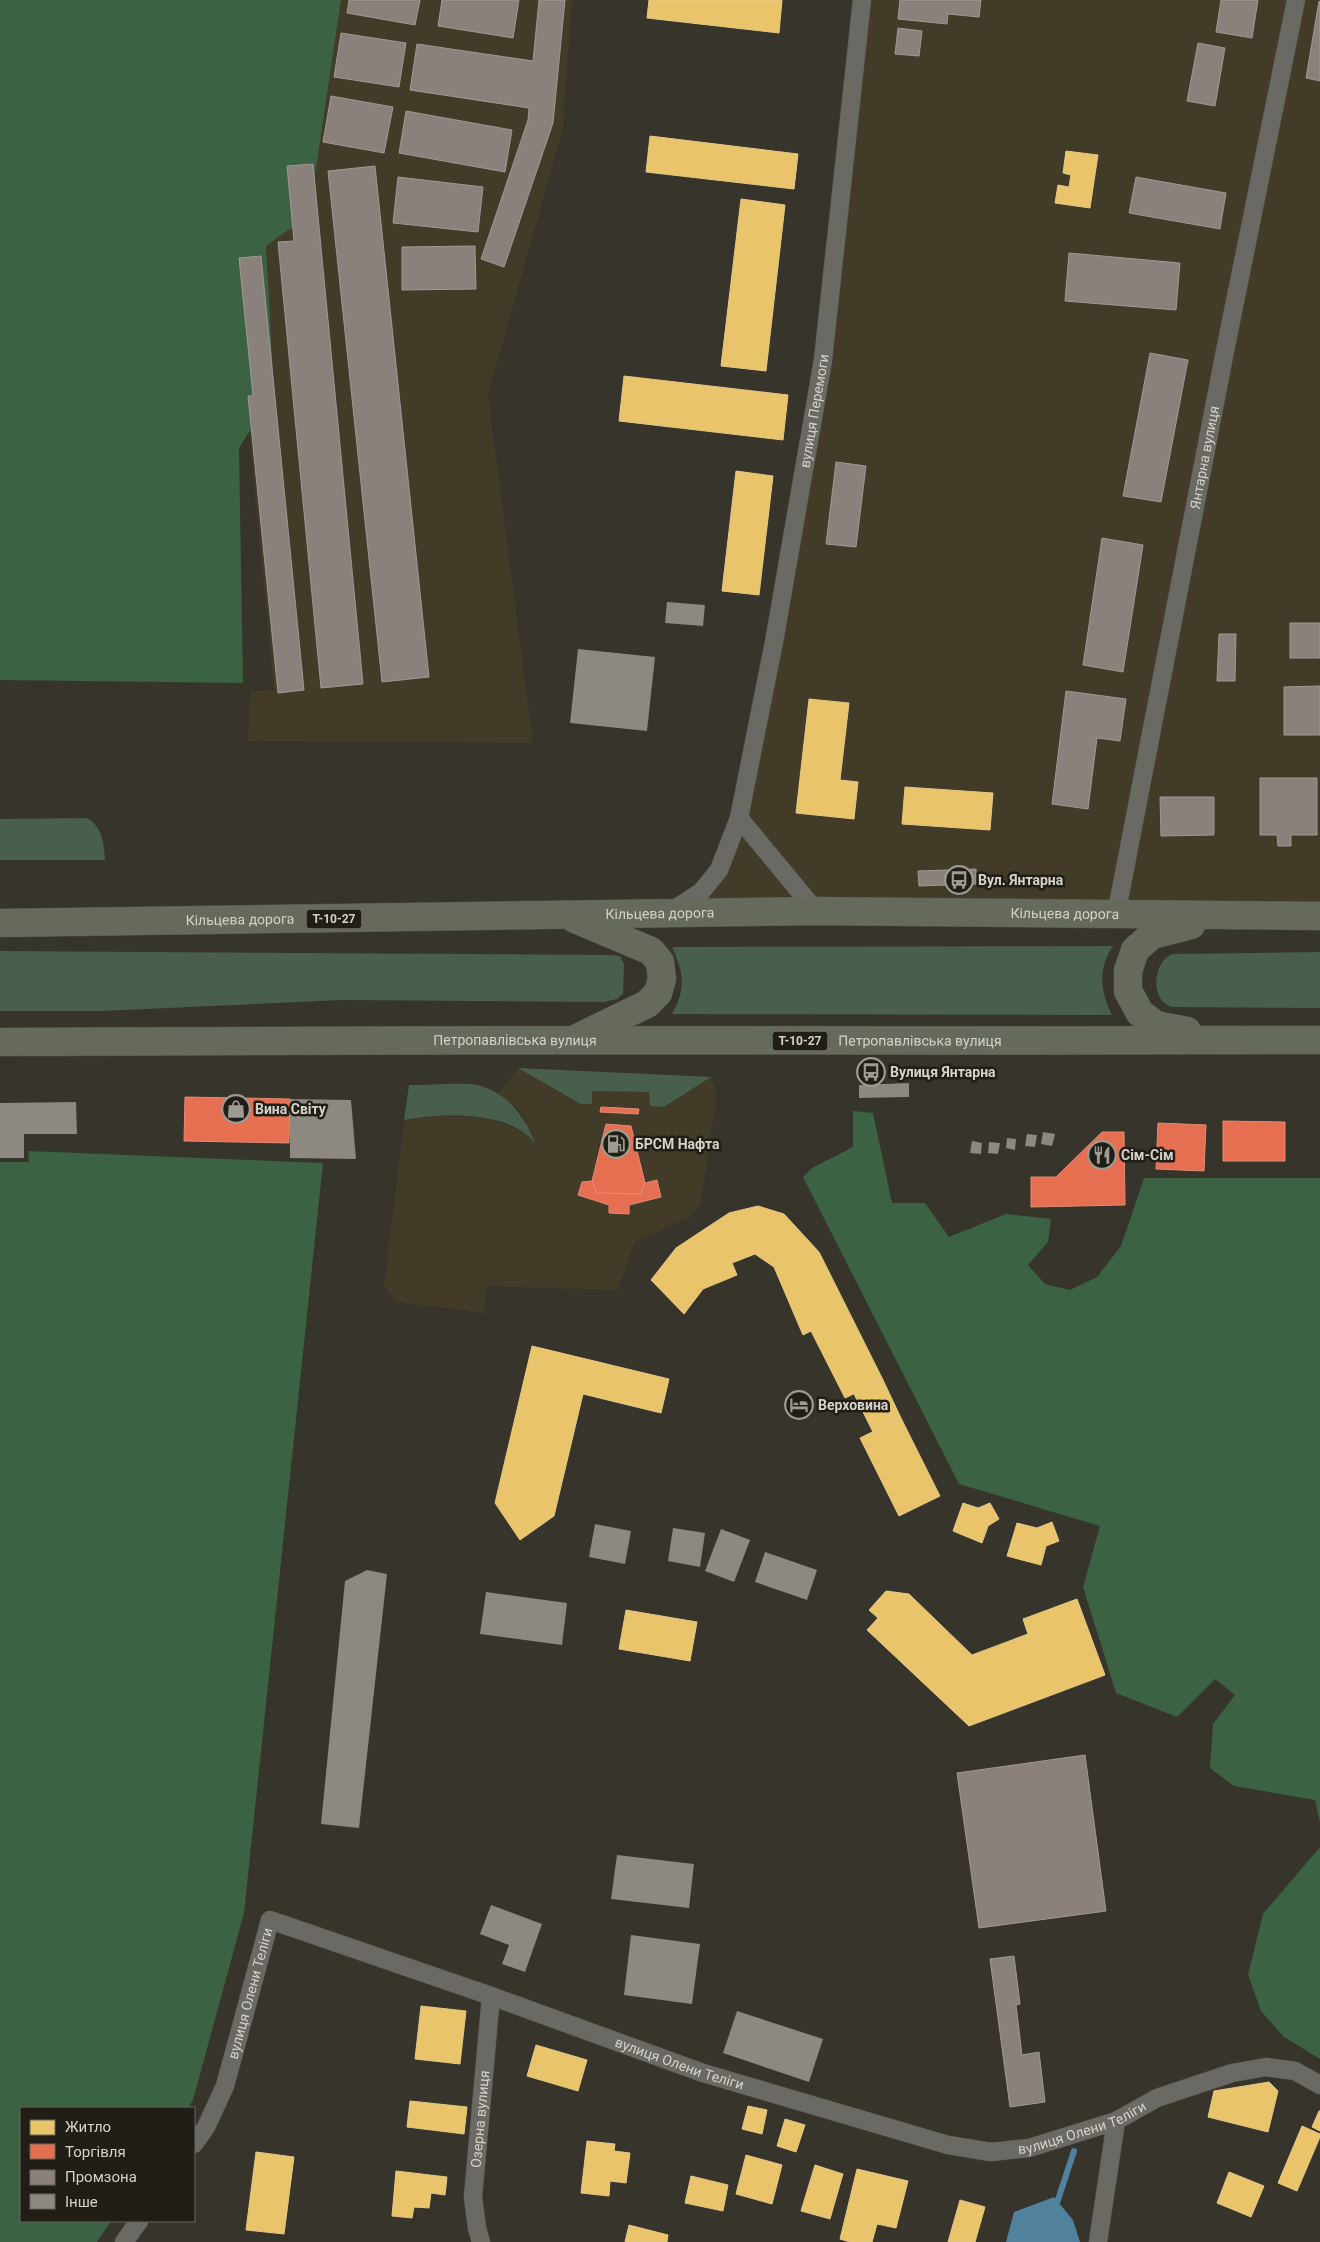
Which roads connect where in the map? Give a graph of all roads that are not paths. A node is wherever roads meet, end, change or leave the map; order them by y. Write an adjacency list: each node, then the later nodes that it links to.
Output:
1 (862, 0): 3 (street, вулиця Перемоги)
2 (1296, 0): 7 (street, Янтарна вулиця)
3 (740, 818): 4 (street); 5 (street, вулиця Перемоги)
4 (816, 911): 5 (highway, Кільцева дорога / Т-10-27); 7 (highway, Кільцева дорога / Т-10-27)
5 (669, 913): 6 (highway, Кільцева дорога / Т-10-27)
6 (566, 915): 10 (highway, Кільцева дорога / Т-10-27); 13 (highway)
7 (1116, 915): 8 (highway, Кільцева дорога / Т-10-27)
8 (1226, 916): 9 (highway, Кільцева дорога / Т-10-27); 11 (highway)
9 (1320, 916)
10 (0, 923)
11 (1230, 1040): 12 (highway, Петропавлівська вулиця / Т-10-27); 13 (highway, Петропавлівська вулиця / Т-10-27)
12 (1320, 1040)
13 (571, 1041): 14 (highway, Петропавлівська вулиця / Т-10-27)
14 (0, 1042)
15 (491, 1996): 17 (street, вулиця Олени Теліги); 18 (street, вулиця Олени Теліги); 21 (street, Озерна вулиця)
16 (1320, 2085): 17 (street, вулиця Олени Теліги)
17 (1116, 2122): 22 (street)
18 (195, 2143)
19 (139, 2222): 20 (street)
20 (124, 2242)
21 (481, 2242)
22 (1098, 2242)

